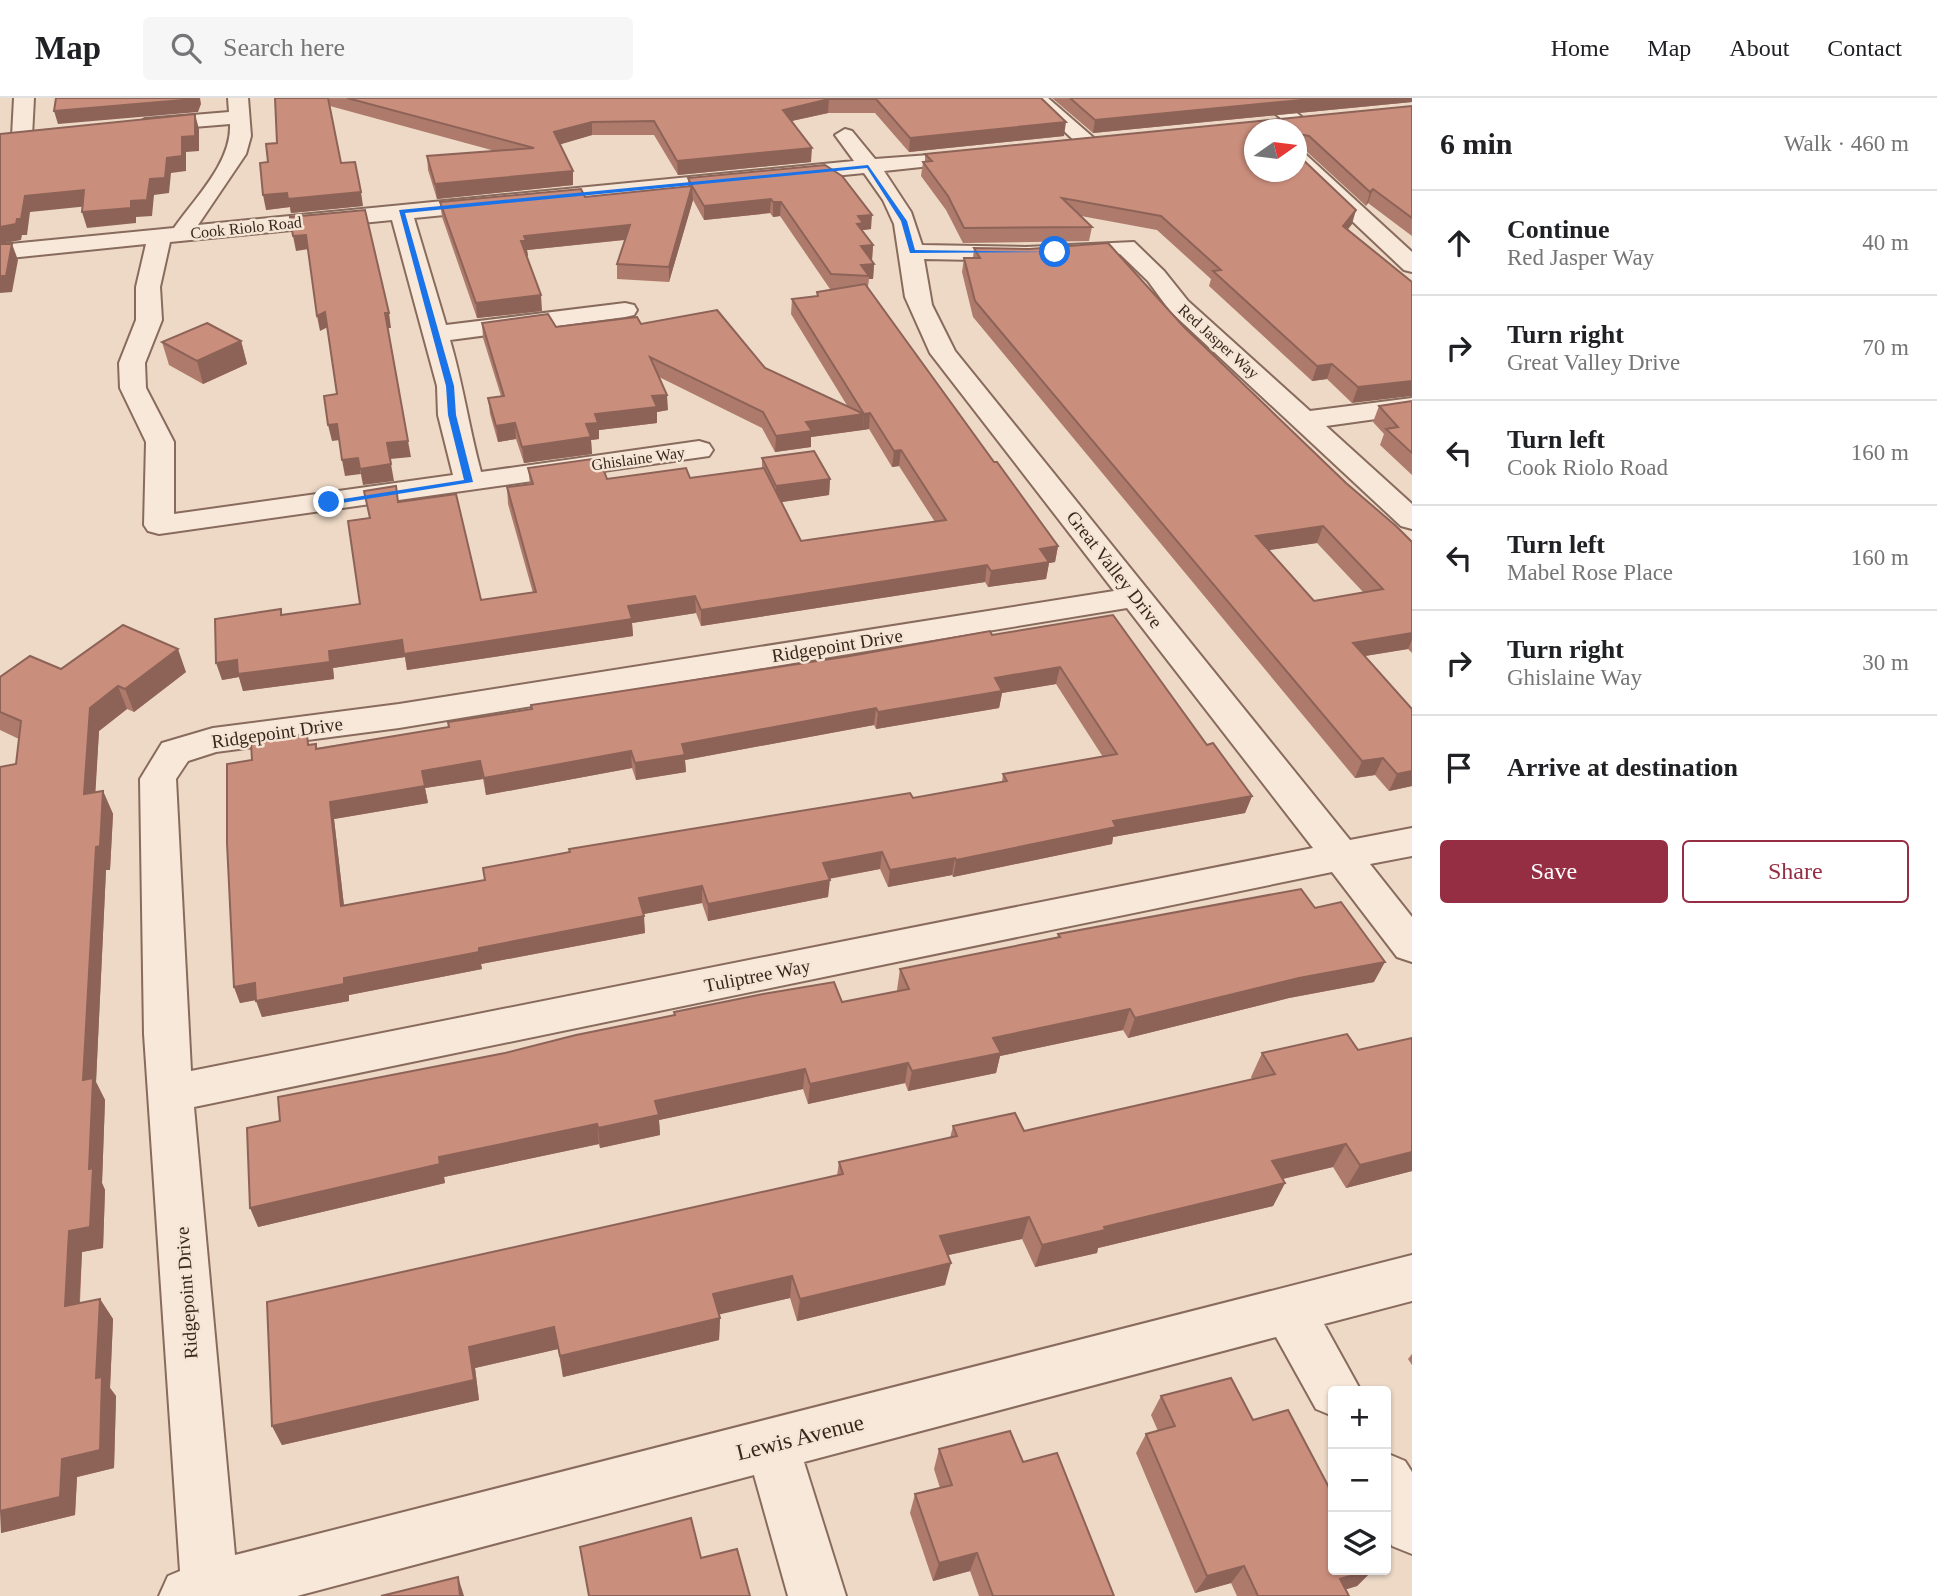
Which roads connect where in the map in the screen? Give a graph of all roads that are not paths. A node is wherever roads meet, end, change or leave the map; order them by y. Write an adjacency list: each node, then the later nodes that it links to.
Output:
1 (24, 98): 11 (street)
2 (1265, 98): 5 (street)
3 (1038, 99): 14 (street)
4 (239, 108): 8 (street); 22 (street)
5 (1294, 119)
6 (1324, 119): 7 (street)
7 (1307, 121)
8 (131, 127)
9 (49, 134): 11 (street)
10 (845, 135): 18 (street, Great Valley Drive)
11 (22, 136): 12 (street)
12 (0, 138)
13 (1114, 141): 14 (street)
14 (1088, 143): 15 (street)
15 (1060, 146)
16 (992, 153): 18 (street, Cook Riolo Road)
17 (1307, 165): 25 (street)
18 (868, 166): 20 (street, Cook Riolo Road); 24 (street, Great Valley Drive)
19 (617, 168): 20 (street)
20 (626, 189): 21 (street, Cook Riolo Road)
21 (401, 212): 22 (street, Cook Riolo Road); 27 (street)
22 (170, 235): 23 (street, Cook Riolo Road); 31 (street, Ghislaine Way)
23 (0, 252)
24 (912, 252): 29 (street, Red Jasper Way); 33 (street, Great Valley Drive)
25 (1412, 265)
26 (625, 310): 27 (street)
27 (437, 334): 31 (street)
28 (1412, 406): 29 (street)
29 (1307, 420): 32 (street, Red Jasper Way)
30 (699, 450): 31 (street, Ghislaine Way)
31 (469, 482)
32 (1412, 520)
33 (1137, 597): 35 (street, Great Valley Drive); 37 (street, Ridgepoint Drive)
34 (1412, 842): 35 (street, Tuliptree Way)
35 (1342, 856): 36 (street, Great Valley Drive); 37 (street, Tuliptree Way)
36 (1412, 946)
37 (172, 1093): 44 (street, Ridgepoint Drive)
38 (1412, 1278): 39 (street, Lewis Avenue)
39 (1289, 1312): 40 (street); 41 (street, Lewis Avenue)
40 (1332, 1386)
41 (772, 1444): 44 (street, Lewis Avenue); 45 (street)
42 (1391, 1489): 43 (street)
43 (1412, 1526)
44 (202, 1594)
45 (817, 1596)

